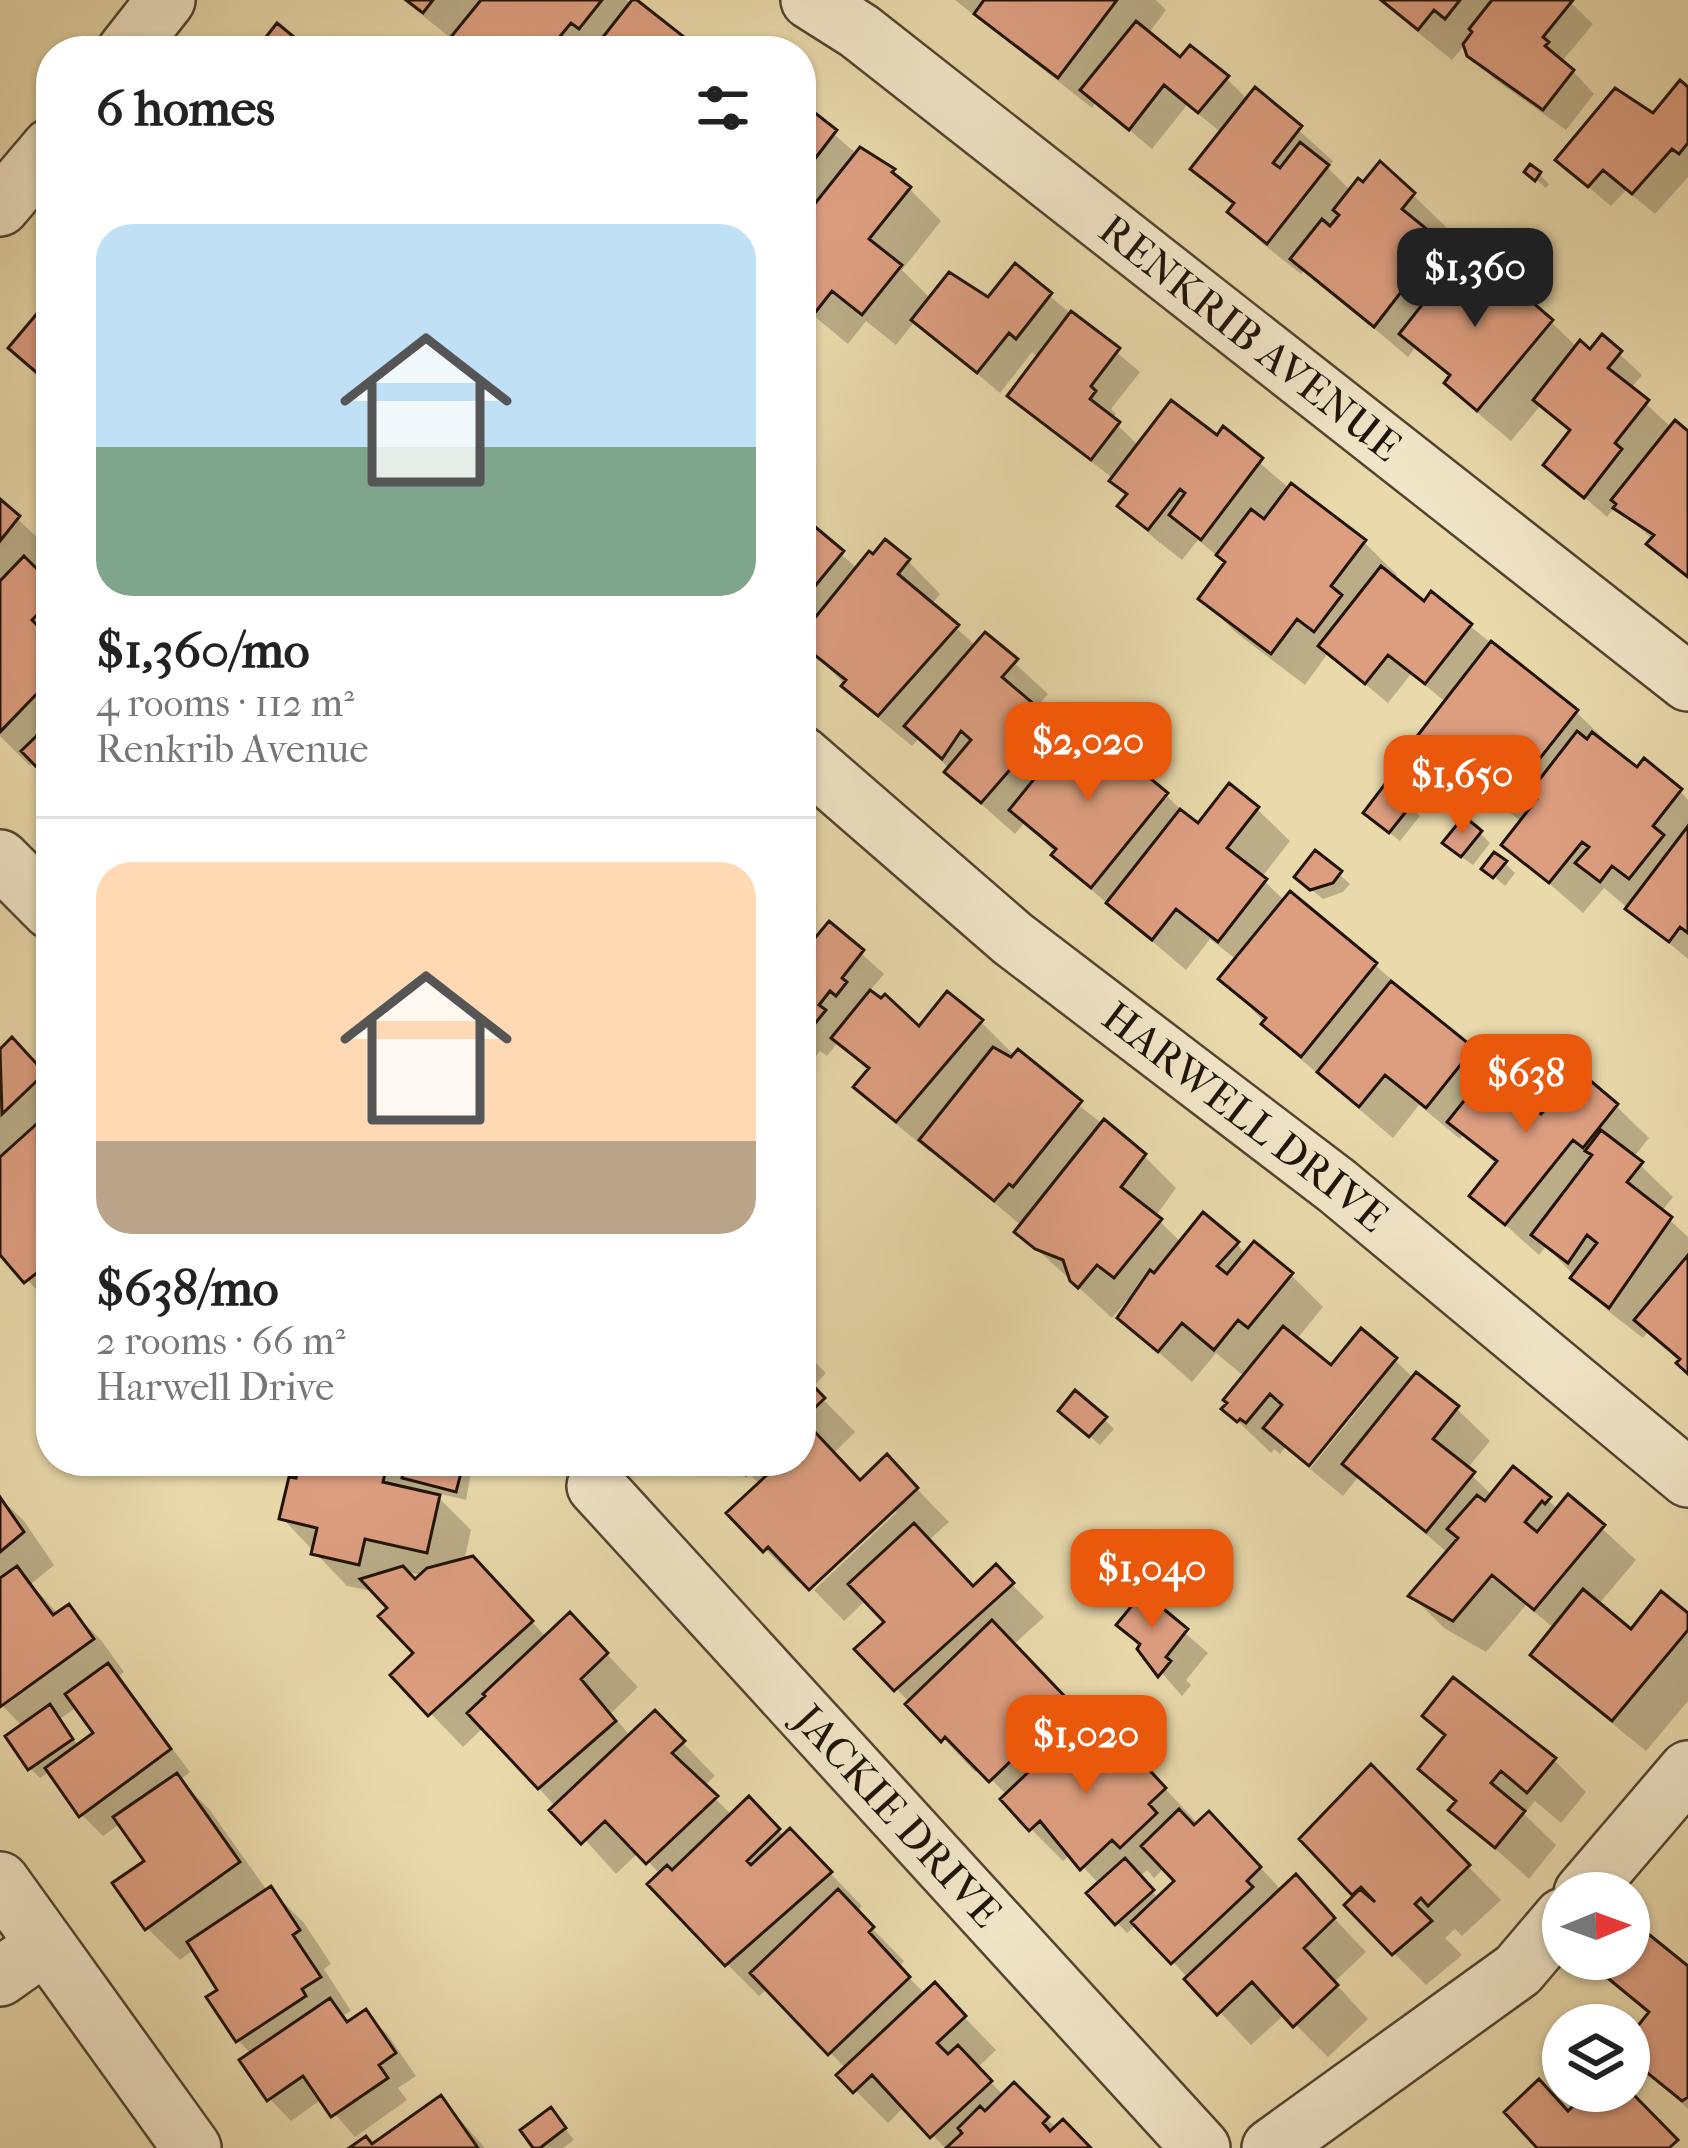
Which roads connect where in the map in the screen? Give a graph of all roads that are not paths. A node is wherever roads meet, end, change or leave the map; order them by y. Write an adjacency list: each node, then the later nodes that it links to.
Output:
1 (166, 0): 3 (street)
2 (810, 0): 6 (street, RENKRIB AVENUE)
3 (138, 36)
4 (36, 165): 5 (street)
5 (0, 207)
6 (1688, 682)
7 (816, 768): 10 (street, HARWELL DRIVE)
8 (0, 860): 9 (street)
9 (36, 895)
10 (1688, 1478)
11 (596, 1486): 18 (street, JACKIE DRIVE)
12 (1688, 1770): 13 (street)
13 (1601, 1872)
14 (0, 1881): 16 (street)
15 (1542, 1942): 19 (street)
16 (22, 1961): 17 (street)
17 (192, 2148)
18 (1201, 2148)
19 (1271, 2148)

